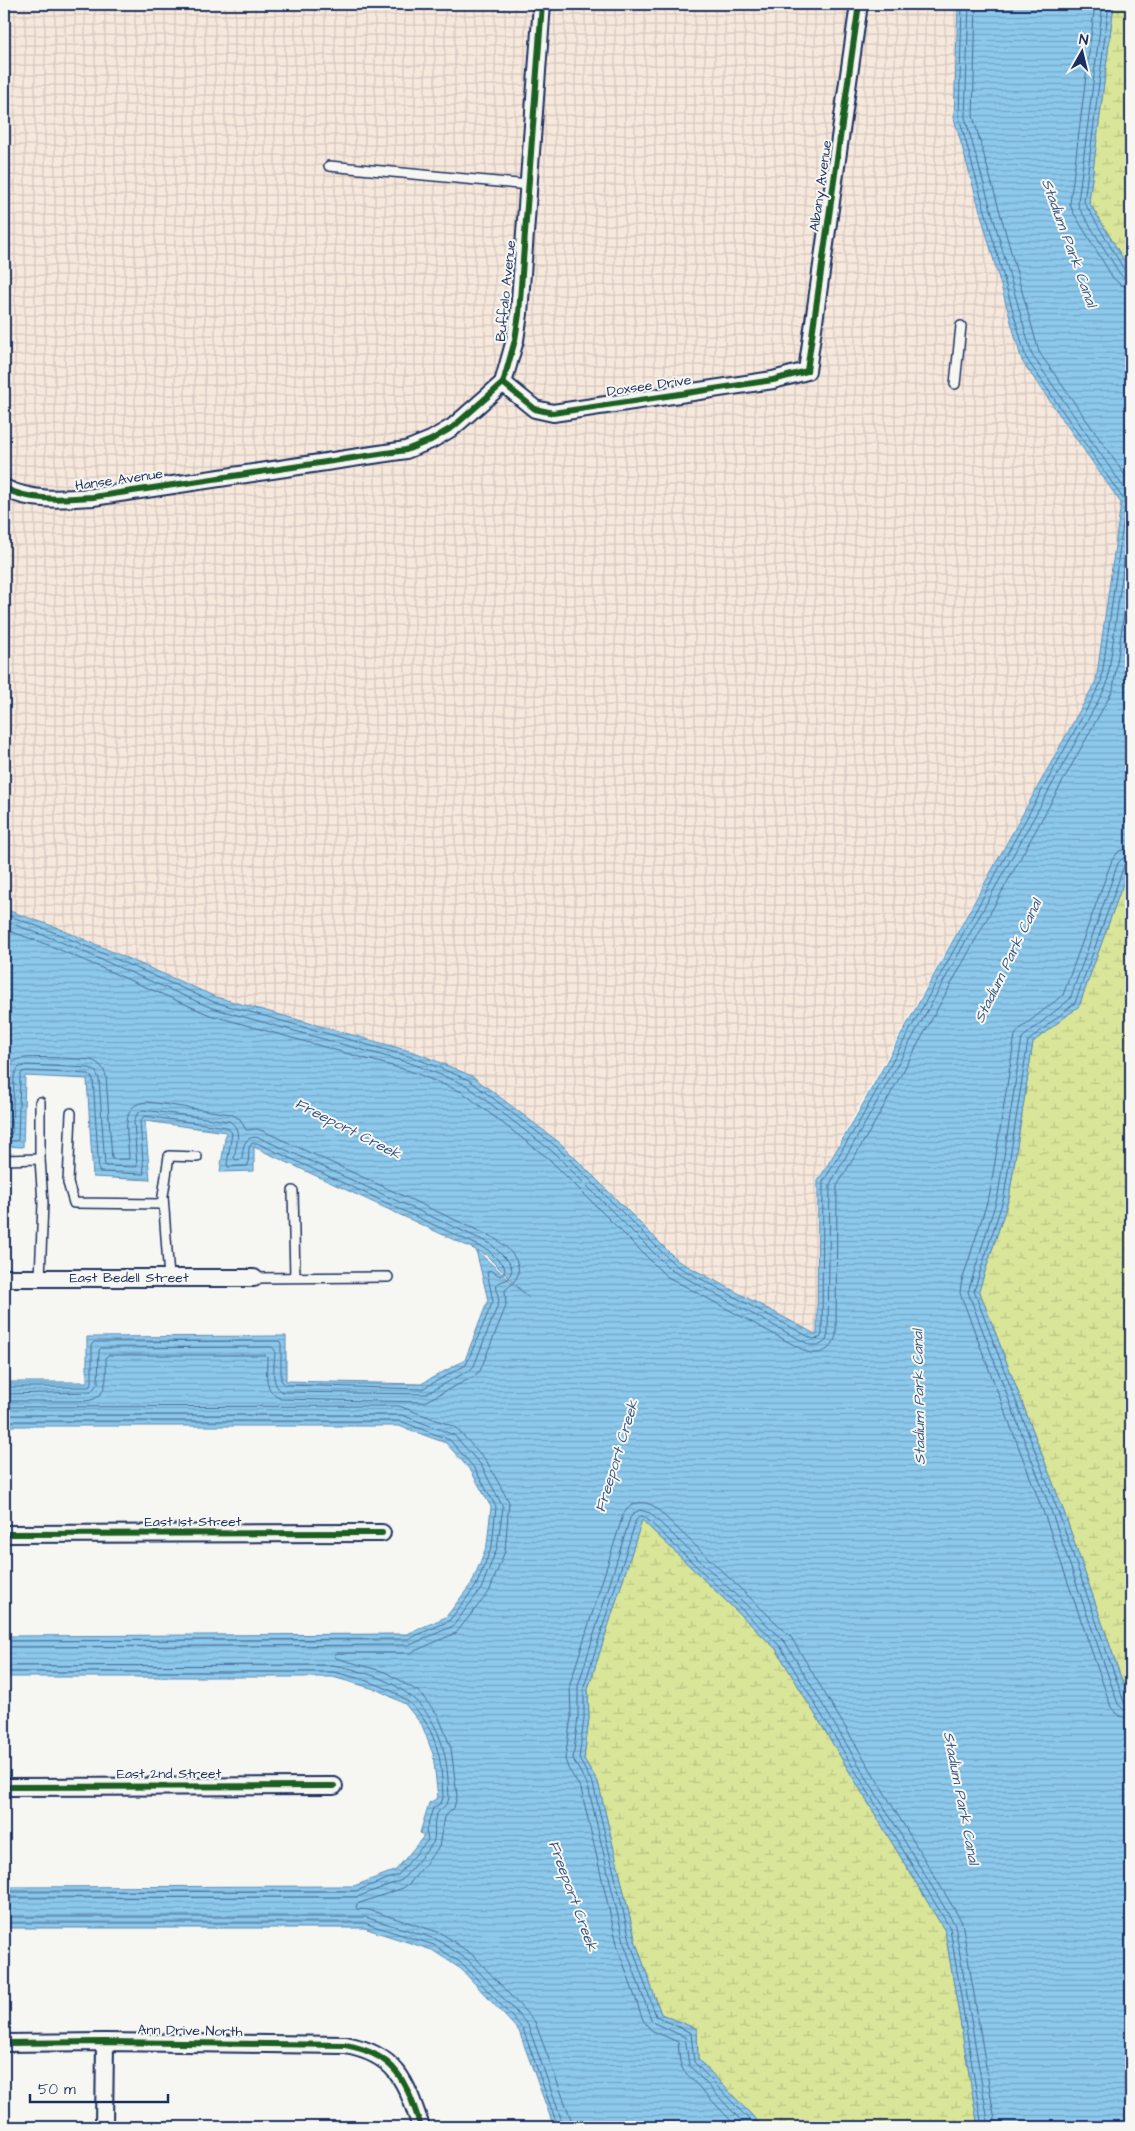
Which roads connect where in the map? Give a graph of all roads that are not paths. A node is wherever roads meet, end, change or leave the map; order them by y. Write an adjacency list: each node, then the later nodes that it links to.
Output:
1 (542, 4): 4 (street, Buffalo Avenue)
2 (860, 4): 6 (street, Albany Avenue)
3 (330, 166): 4 (lane)
4 (529, 185): 7 (street, Buffalo Avenue)
5 (960, 326): 8 (lane)
6 (807, 371): 7 (street, Doxsee Drive)
7 (503, 384): 9 (street, Hanse Avenue)
8 (954, 384)
9 (4, 488)
10 (40, 1102): 13 (lane)
11 (71, 1114): 16 (lane)
12 (197, 1157): 16 (lane)
13 (40, 1159): 14 (lane); 20 (lane)
14 (4, 1160)
15 (293, 1191): 18 (lane)
16 (163, 1204): 21 (lane)
17 (388, 1276): 18 (lane)
18 (295, 1277): 22 (lane)
19 (4, 1278): 20 (street, East Bedell Street)
20 (40, 1278): 21 (street, East Bedell Street)
21 (169, 1278): 22 (street, East Bedell Street)
22 (254, 1278)
23 (382, 1533): 24 (street, East 1st Street)
24 (4, 1534)
25 (4, 1786): 26 (street, East 2nd Street)
26 (334, 1786)
27 (105, 2042): 28 (street, Ann Drive North); 29 (street); 30 (street, Ann Drive North)
28 (4, 2043)
29 (104, 2127)
30 (421, 2127)

